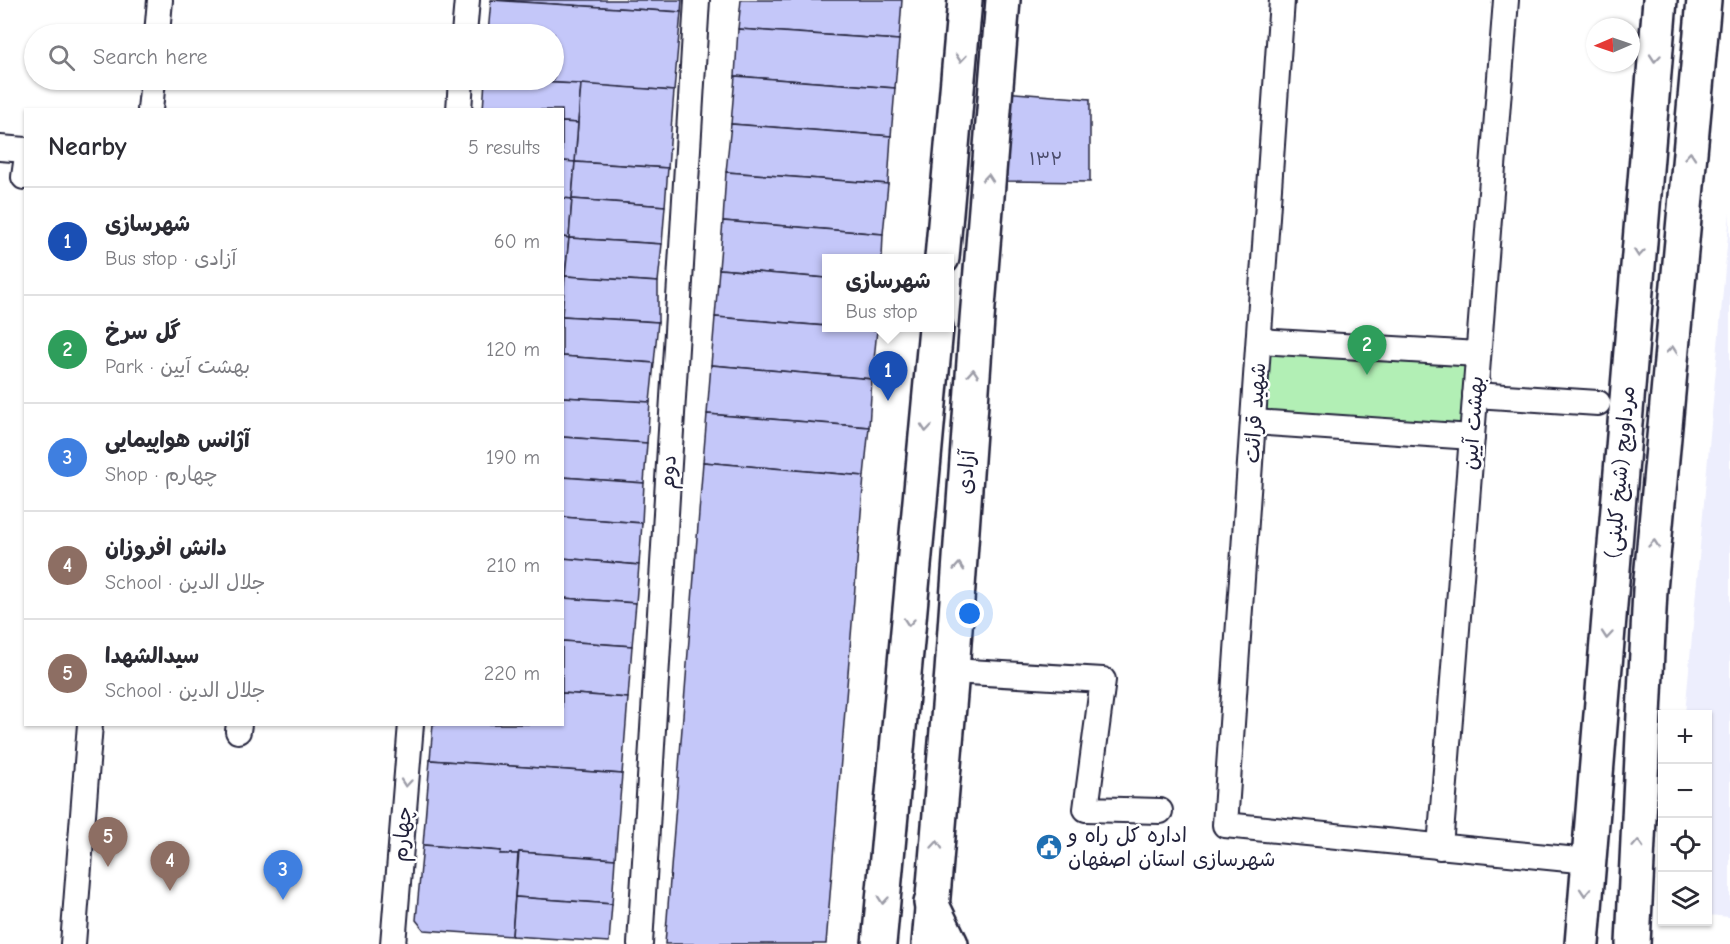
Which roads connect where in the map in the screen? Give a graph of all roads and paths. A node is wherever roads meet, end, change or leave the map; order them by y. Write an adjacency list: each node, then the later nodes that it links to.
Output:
1 (160, 0): 10 (street)
2 (467, 0): 11 (street)
3 (697, 0): 38 (street, دوم)
4 (965, 0): 18 (main road, one-way to 18)
5 (1003, 0): 19 (main road, آزادی, one-way to 5)
6 (1282, 0): 21 (street, شهید قرائت)
7 (1506, 0): 22 (street, بهشت آیین)
8 (1660, 0): 27 (main road, مرداویج (شیخ کلینی), one-way to 27)
9 (1704, 0): 28 (main road, مرداویج (شیخ کلینی), one-way to 9)
10 (158, 24)
11 (465, 24)
12 (152, 90): 14 (street)
13 (460, 90): 15 (street)
14 (150, 108)
15 (459, 108)
16 (0, 148): 17 (street)
17 (24, 150)
18 (942, 254)
19 (963, 318): 29 (main road, آزادی, one-way to 19)
20 (936, 332): 39 (main road, آزادی, one-way to 39)
21 (1259, 340): 22 (street); 25 (street, شهید قرائت)
22 (1478, 354): 23 (street, بهشت آیین)
23 (1475, 395): 24 (street); 26 (street, بهشت آیین)
24 (1598, 403)
25 (1254, 422): 26 (street); 33 (street, شهید قرائت)
26 (1472, 437): 33 (street, بهشت آیین)
27 (1611, 586): 28 (main road); 34 (main road, مرداویج (شیخ کلینی), one-way to 34)
28 (1650, 590): 43 (main road, مرداویج (شیخ کلینی), one-way to 28)
29 (952, 671): 32 (street); 35 (main road, آزادی, one-way to 29)
30 (90, 726): 36 (street)
31 (411, 726): 37 (street, چهارم, one-way to 37)
32 (1160, 810)
33 (1440, 847): 34 (street)
34 (1588, 861): 42 (main road, مرداویج (شیخ کلینی), one-way to 42)
35 (931, 903): 40 (main road, آزادی); 41 (main road)
36 (73, 944)
37 (393, 944)
38 (640, 944)
39 (879, 944)
40 (928, 944)
41 (951, 944)
42 (1582, 944)
43 (1633, 944)

